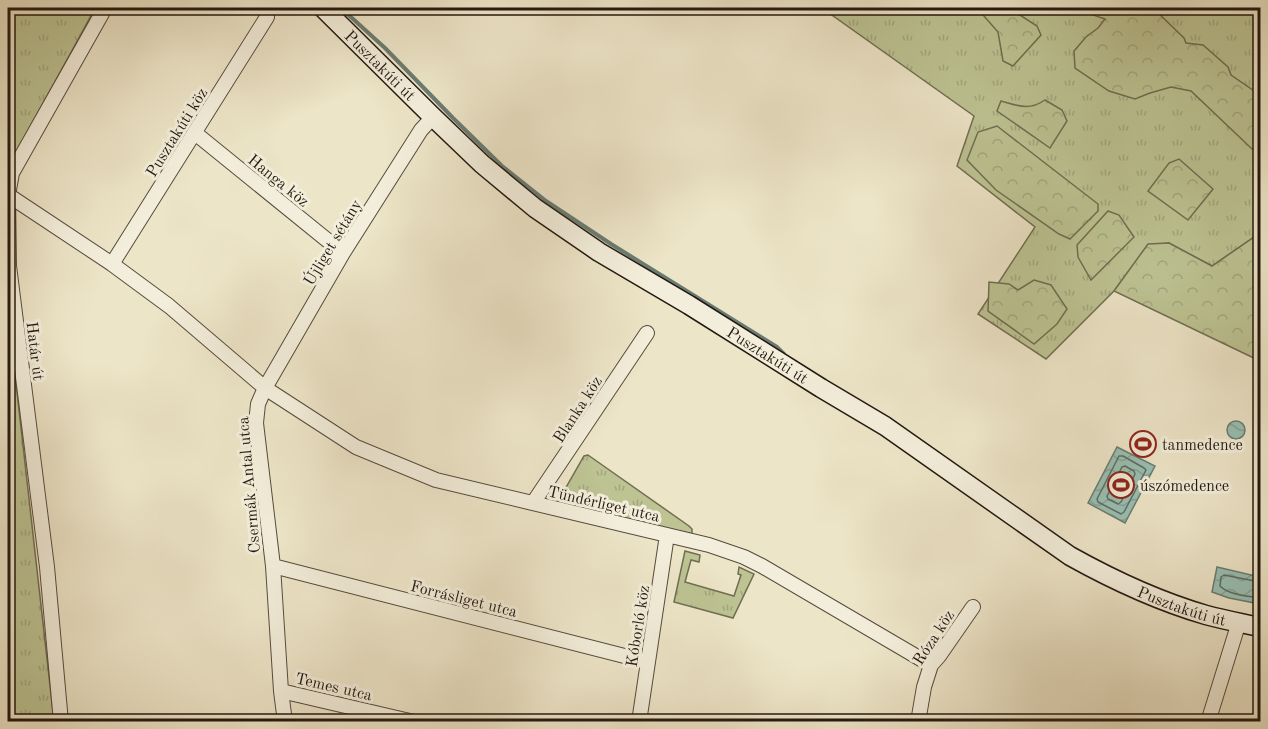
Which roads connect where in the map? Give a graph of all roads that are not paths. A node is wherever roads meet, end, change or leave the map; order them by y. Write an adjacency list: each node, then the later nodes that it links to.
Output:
1 (105, 8): 6 (street, Határ út)
2 (323, 8): 4 (street, Pusztakúti út)
3 (267, 17): 5 (street, Pusztakúti köz)
4 (433, 117): 7 (street, Újliget sétány); 15 (street, Pusztakúti út)
5 (195, 133): 7 (street, Hanga köz); 8 (street, Pusztakúti köz)
6 (8, 195): 8 (street); 20 (street, Határ út)
7 (343, 253): 10 (street, Újliget sétány)
8 (112, 264): 10 (street)
9 (647, 333): 11 (street, Blanka köz)
10 (265, 388): 11 (street, Tündérliget utca); 13 (street, Csermák Antal utca)
11 (533, 504): 12 (street, Tündérliget utca)
12 (667, 535): 17 (street, Kóborló köz); 18 (street, Tündérliget utca)
13 (273, 566): 17 (street, Forrásliget utca); 19 (street, Csermák Antal utca)
14 (973, 607): 18 (street, Róza köz)
15 (1239, 622): 16 (street, Pusztakúti út); 25 (street)
16 (1260, 627)
17 (648, 662): 23 (street, Kóborló köz)
18 (931, 665): 24 (street, Róza köz)
19 (281, 691): 21 (street, Csermák Antal utca); 22 (street, Temes utca)
20 (61, 722)
21 (285, 722)
22 (414, 722)
23 (639, 722)
24 (918, 722)
25 (1208, 722)

